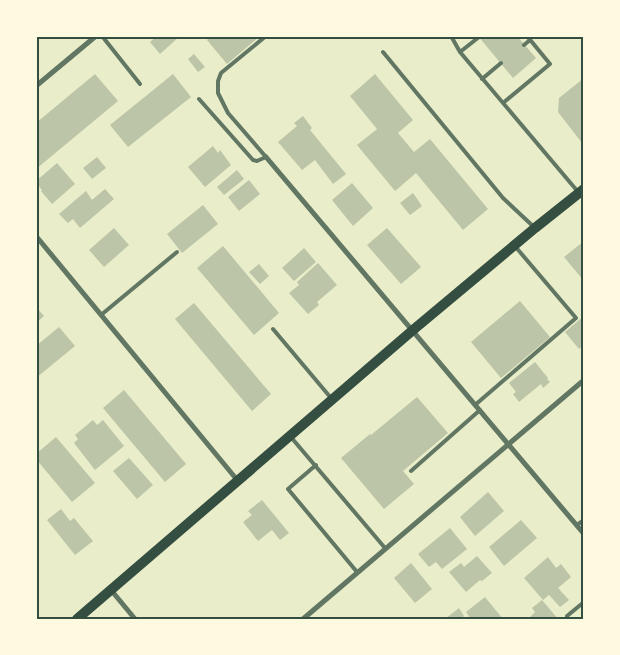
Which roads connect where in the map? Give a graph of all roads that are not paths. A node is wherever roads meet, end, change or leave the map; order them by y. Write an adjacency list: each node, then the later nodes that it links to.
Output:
1 (96, 36): 13 (street)
2 (102, 36): 12 (lane)
3 (266, 36): 16 (lane)
4 (451, 36): 9 (lane)
5 (479, 37): 9 (lane)
6 (529, 38): 7 (lane); 15 (lane)
7 (524, 45)
8 (383, 52): 18 (lane)
9 (460, 52): 11 (lane)
10 (501, 63): 11 (lane)
11 (482, 79): 15 (lane)
12 (140, 84)
13 (36, 86)
14 (199, 99): 16 (lane)
15 (503, 103): 17 (lane)
16 (266, 157): 24 (street)
17 (581, 191): 18 (main road)
18 (534, 228): 20 (main road)
19 (36, 236): 22 (street)
20 (514, 245): 24 (main road); 27 (lane)
21 (177, 252): 22 (lane)
22 (101, 315): 33 (street)
23 (273, 329): 26 (lane)
24 (413, 330): 26 (main road); 27 (street)
25 (584, 380): 30 (street)
26 (332, 400): 29 (main road)
27 (475, 405): 28 (street)
28 (480, 410): 30 (street); 32 (lane)
29 (290, 436): 31 (lane); 33 (main road)
30 (508, 444): 35 (street); 37 (street)
31 (316, 465): 37 (lane); 38 (lane)
32 (411, 471)
33 (238, 481): 39 (main road)
34 (584, 520): 35 (lane)
35 (577, 526): 36 (street)
36 (584, 534)
37 (386, 548): 38 (street)
38 (357, 572): 44 (street)
39 (111, 589): 42 (main road); 43 (street)
40 (584, 602): 41 (lane)
41 (568, 616)
42 (76, 619)
43 (135, 619)
44 (303, 619)

